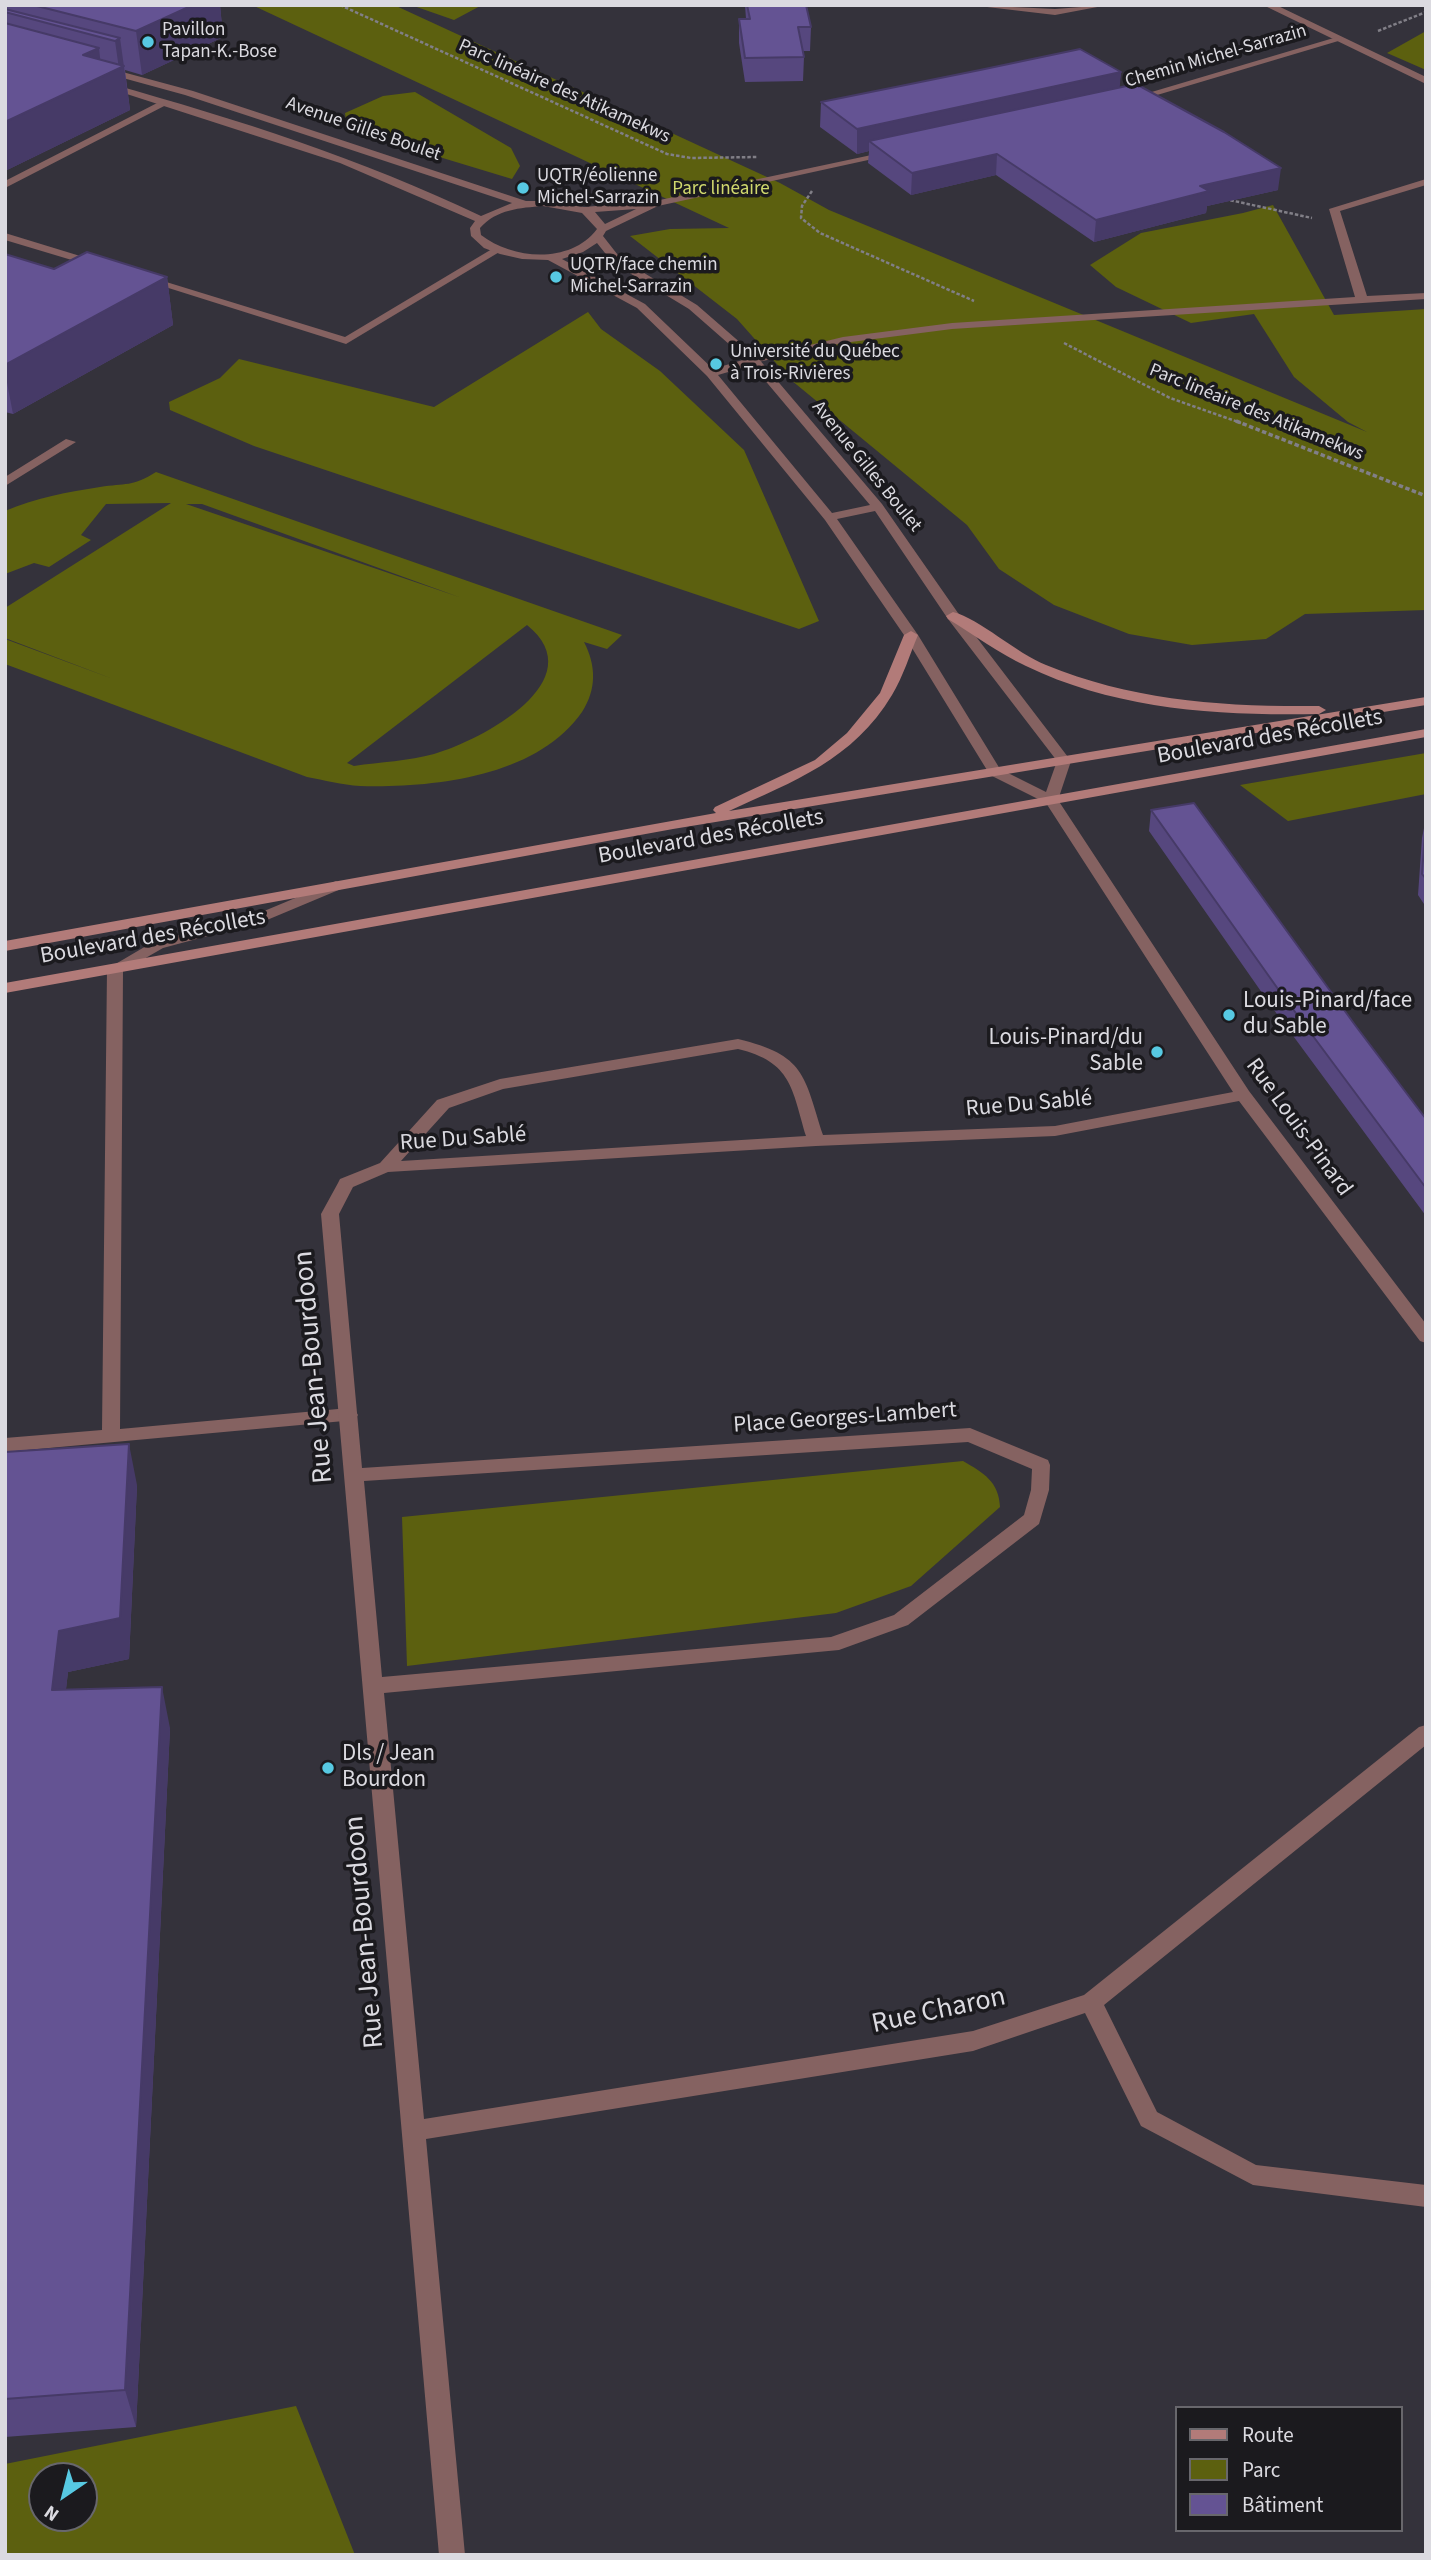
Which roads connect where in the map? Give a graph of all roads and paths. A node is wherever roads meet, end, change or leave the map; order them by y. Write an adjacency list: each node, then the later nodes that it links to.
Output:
1 (340, 5): 14 (path, Parc linéaire des Atikamekws)
2 (975, 5): 3 (street)
3 (1103, 5)
4 (1268, 5): 6 (street, Chemin Michel-Sarrazin)
5 (1426, 12): 6 (path)
6 (1340, 39): 8 (street); 11 (street, Chemin Michel-Sarrazin)
7 (86, 66): 10 (street, Avenue Gilles Boulet)
8 (1426, 81)
9 (91, 82): 12 (street, Avenue Gilles Boulet)
10 (189, 93): 12 (street); 19 (street, Avenue Gilles Boulet)
11 (1118, 102)
12 (166, 103): 17 (street); 23 (street, Avenue Gilles Boulet)
13 (898, 150): 20 (street)
14 (763, 158)
15 (1426, 182): 21 (street)
16 (811, 184): 32 (path)
17 (5, 185)
18 (1214, 197): 21 (path)
19 (524, 204): 22 (street, Avenue Gilles Boulet); 23 (street, Avenue Gilles Boulet)
20 (655, 204): 22 (street); 24 (street)
21 (1334, 209): 31 (street)
22 (583, 210): 24 (street, Avenue Gilles Boulet)
23 (481, 220): 26 (street)
24 (601, 234): 27 (street); 34 (street, Avenue Gilles Boulet)
25 (5, 236): 28 (street)
26 (496, 251): 27 (street); 29 (street)
27 (550, 256): 35 (street)
28 (110, 268)
29 (136, 276)
30 (1426, 296): 31 (street)
31 (1362, 300): 34 (street)
32 (979, 303)
33 (1053, 337): 38 (path, Parc linéaire des Atikamekws)
34 (754, 360): 35 (street); 39 (street, Avenue Gilles Boulet)
35 (711, 374): 40 (street)
36 (70, 442): 37 (street)
37 (5, 482)
38 (1426, 496)
39 (878, 507): 40 (street); 41 (street, Avenue Gilles Boulet)
40 (829, 517): 42 (street)
41 (953, 616): 44 (main road); 46 (street, Avenue Gilles Boulet)
42 (911, 635): 47 (street); 49 (main road)
43 (1426, 701): 44 (main road, Boulevard des Récollets)
44 (1385, 708): 46 (main road, Boulevard des Récollets)
45 (1426, 733): 48 (main road, Boulevard des Récollets)
46 (1064, 761): 47 (main road, Boulevard des Récollets); 48 (street)
47 (995, 772): 48 (street); 49 (main road, Boulevard des Récollets)
48 (1051, 800): 52 (main road, Boulevard des Récollets); 54 (street, Rue Louis-Pinard)
49 (673, 825): 50 (main road, Boulevard des Récollets)
50 (336, 886): 51 (main road, Boulevard des Récollets); 52 (street)
51 (5, 946)
52 (115, 969): 53 (main road, Boulevard des Récollets); 59 (street)
53 (5, 988)
54 (1243, 1094): 55 (street, Rue Du Sablé); 57 (street, Rue Louis-Pinard)
55 (816, 1141): 56 (street, Rue Du Sablé); 56 (street, Rue Du Sablé)
56 (386, 1167): 58 (street, Rue Jean-Bourdoon)
57 (1426, 1337)
58 (349, 1415): 59 (street); 61 (street, Rue Jean-Bourdoon)
59 (111, 1436): 60 (street)
60 (5, 1445)
61 (354, 1475): 62 (street, Rue Jean-Bourdoon); 62 (street, Place Georges-Lambert)
62 (373, 1686): 65 (street, Rue Jean-Bourdoon)
63 (1426, 1733): 64 (street, Rue Charon)
64 (1091, 2002): 65 (street, Rue Charon); 66 (street)
65 (414, 2131): 67 (street, Rue Jean-Bourdoon)
66 (1426, 2196)
67 (452, 2555)

